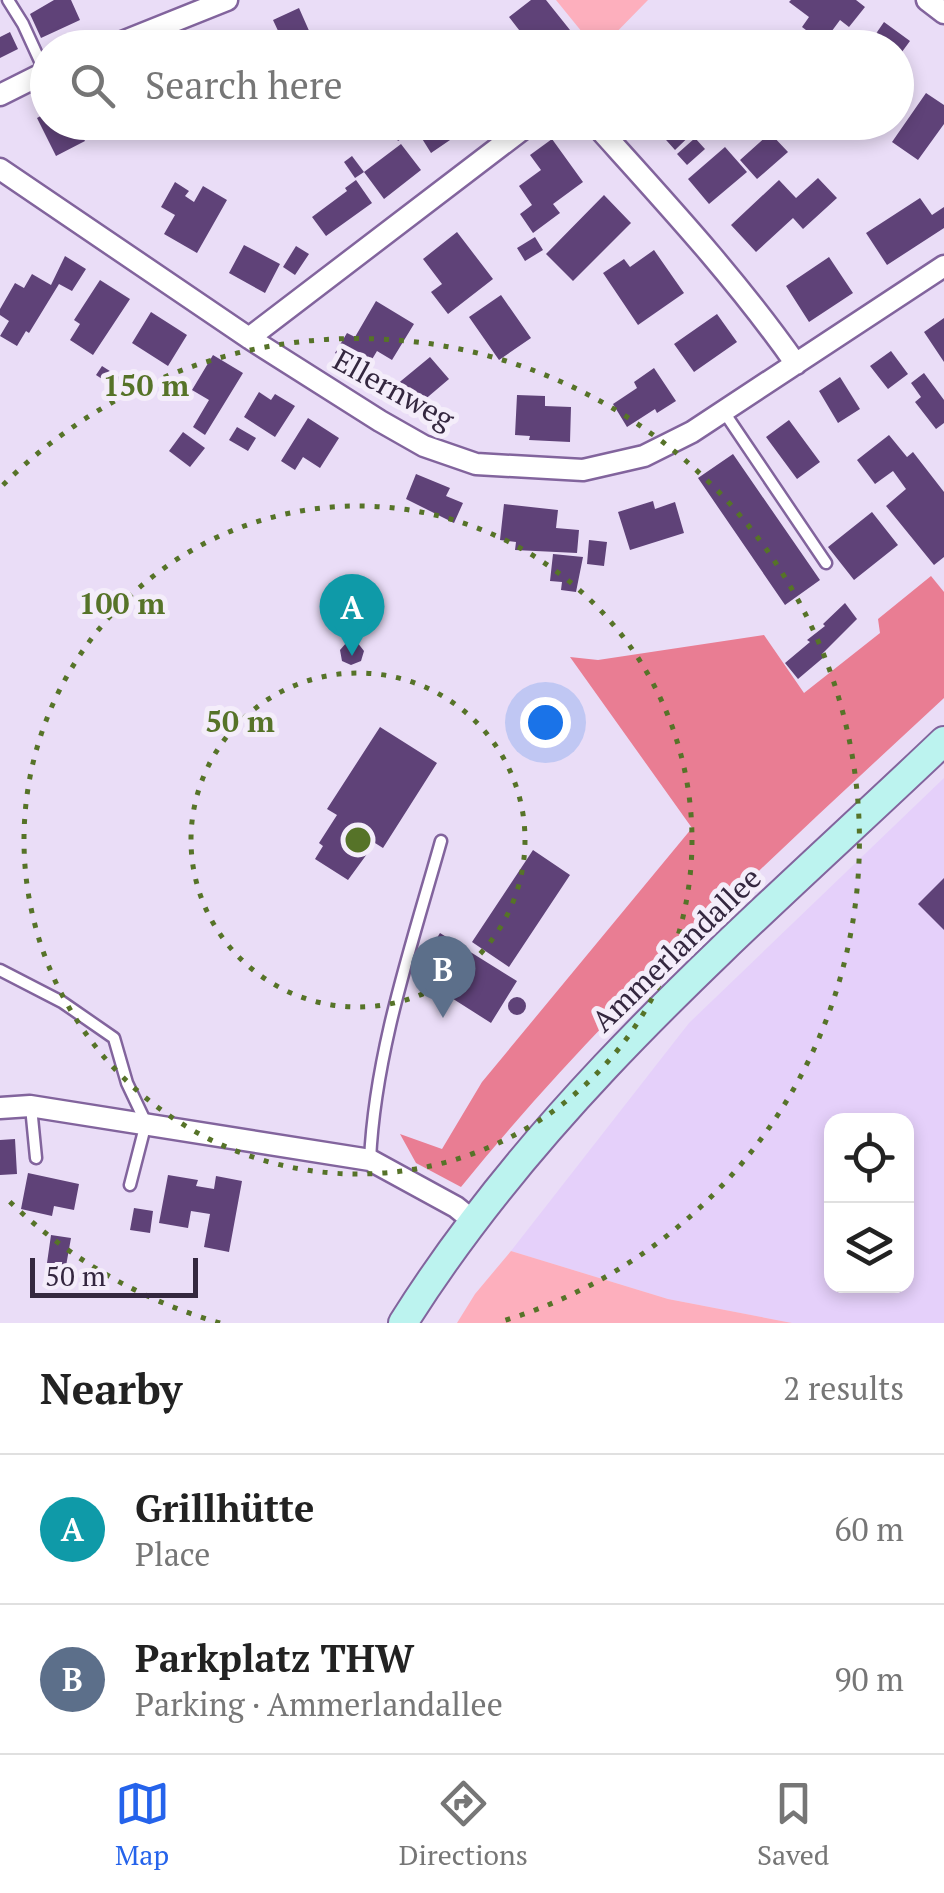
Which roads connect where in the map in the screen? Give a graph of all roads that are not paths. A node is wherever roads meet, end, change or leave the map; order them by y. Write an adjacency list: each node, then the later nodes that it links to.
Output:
1 (8, 0): 6 (lane)
2 (228, 0): 5 (street)
3 (927, 0): 4 (street)
4 (944, 13)
5 (152, 30)
6 (30, 38)
7 (30, 79): 8 (street)
8 (0, 95)
9 (508, 140): 13 (street)
10 (609, 140): 14 (street)
11 (0, 169): 13 (street, Ellernweg)
12 (944, 266): 14 (street, Ellernweg)
13 (249, 338): 15 (street, Ellernweg)
14 (796, 364): 15 (street, Ellernweg)
15 (724, 412): 16 (lane)
16 (826, 563)
17 (944, 741): 26 (main road, Ammerlandallee)
18 (441, 841): 24 (lane)
19 (0, 970): 22 (lane)
20 (30, 1106): 21 (street); 22 (street); 23 (lane)
21 (0, 1108)
22 (146, 1124): 24 (street); 25 (lane)
23 (36, 1158)
24 (370, 1160): 26 (street)
25 (130, 1185)
26 (472, 1220): 27 (main road, Ammerlandallee)
27 (403, 1323)

